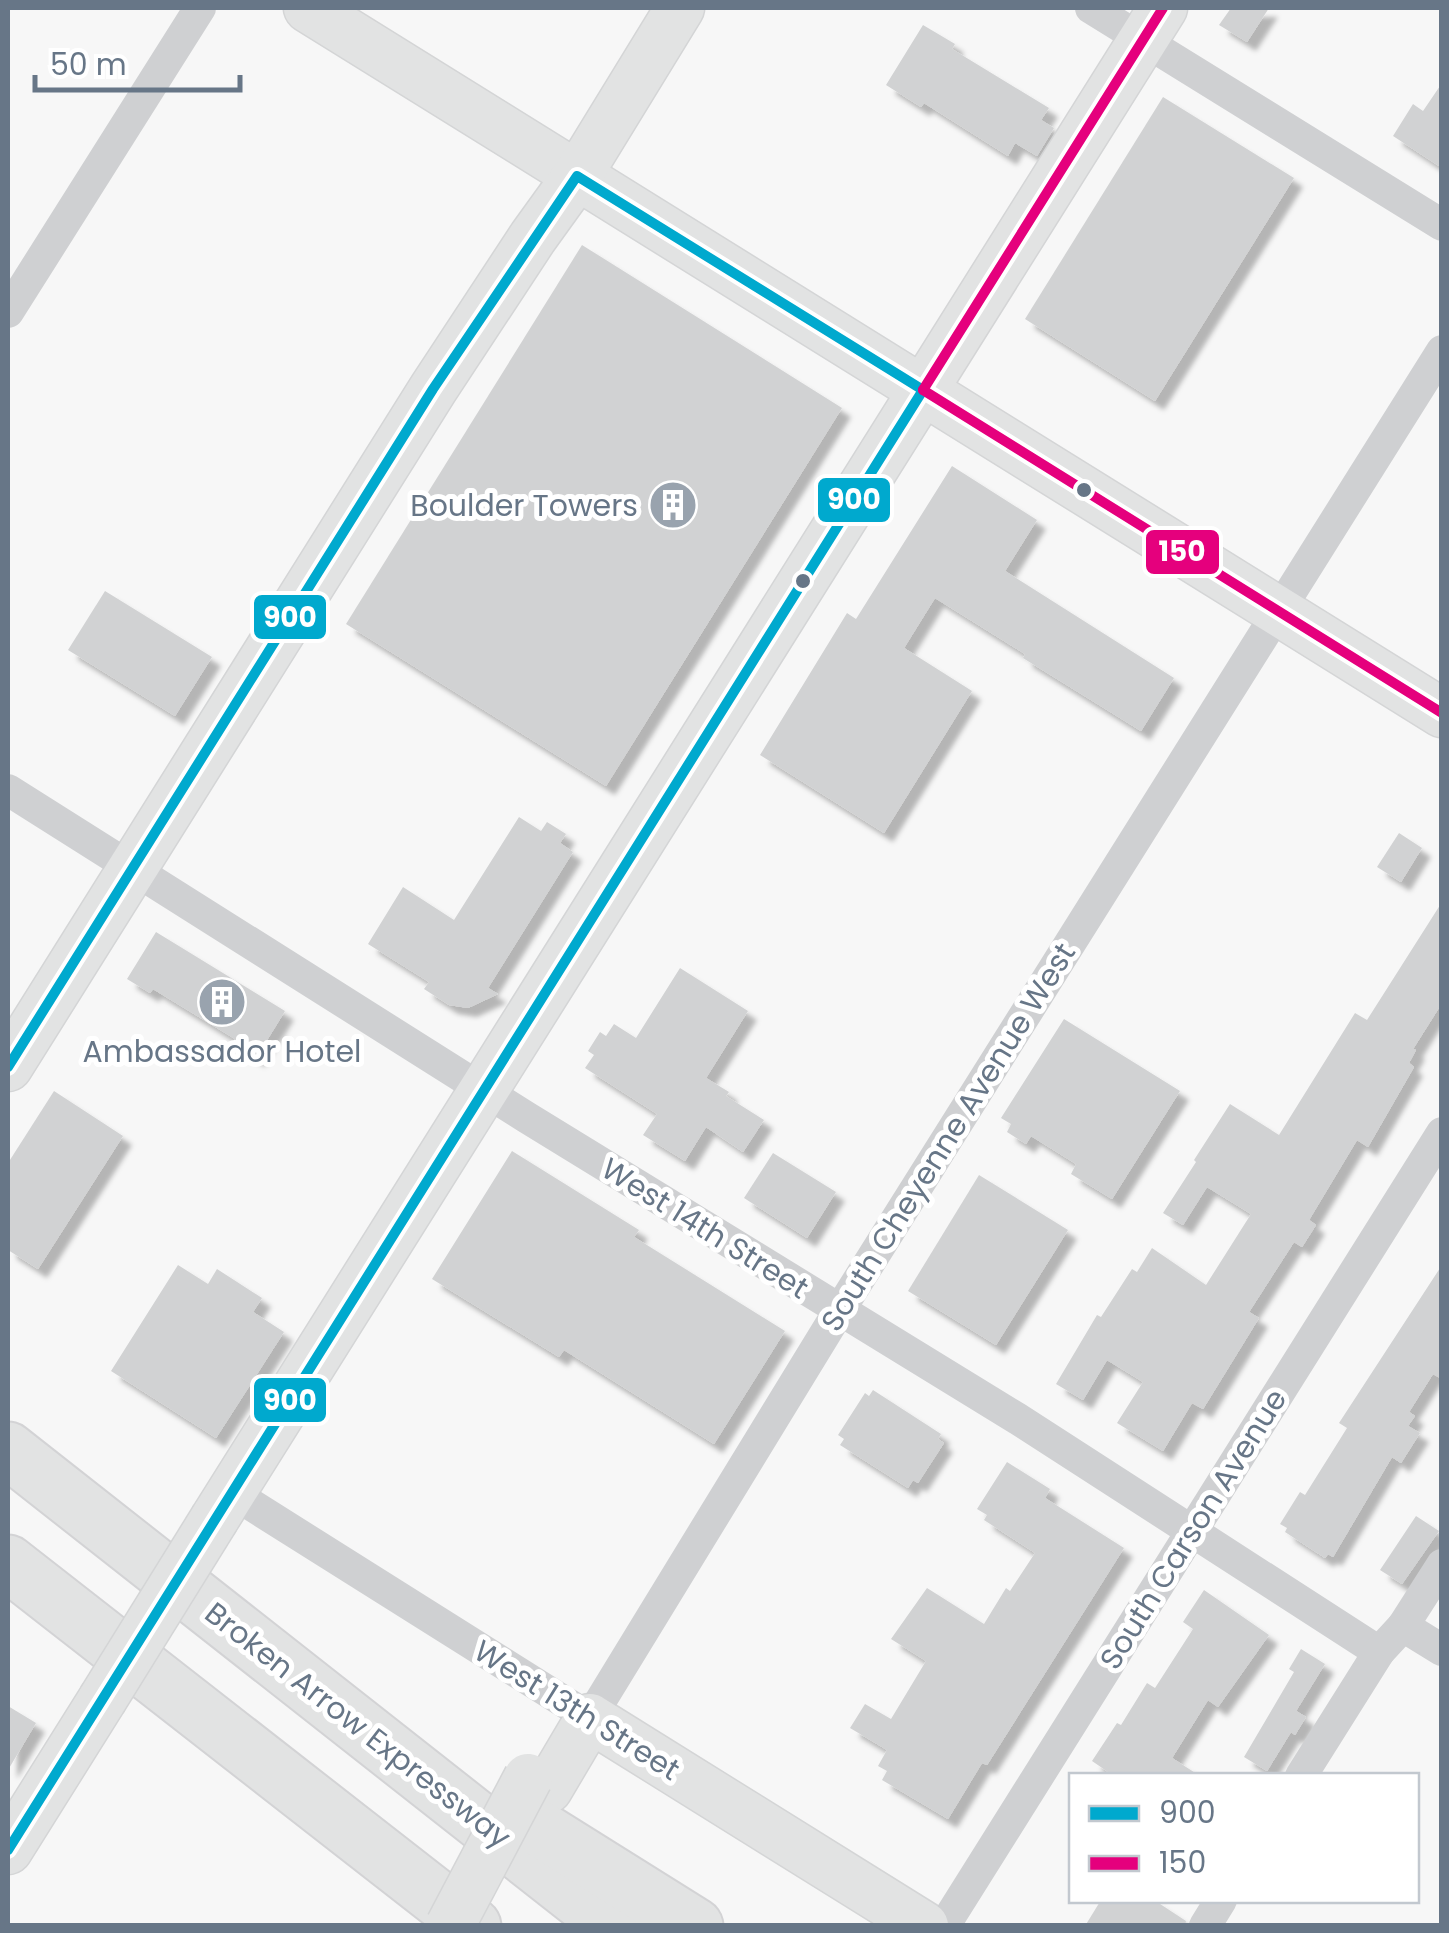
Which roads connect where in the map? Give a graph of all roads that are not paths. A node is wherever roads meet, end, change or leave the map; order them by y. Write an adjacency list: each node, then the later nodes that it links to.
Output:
1 (200, 8): 8 (street)
2 (308, 8): 6 (street)
3 (680, 8): 6 (street)
4 (1091, 8): 5 (street)
5 (1153, 24): 7 (street); 10 (street)
6 (577, 176): 10 (street); 14 (street)
7 (1442, 226)
8 (8, 312)
9 (1442, 352): 11 (street, South Cheyenne Avenue West)
10 (923, 390): 11 (street); 16 (street)
11 (1277, 611): 12 (street); 18 (street, South Cheyenne Avenue West)
12 (1442, 713)
13 (8, 790): 14 (street, West 14th Street)
14 (132, 868): 15 (street); 16 (street, West 14th Street)
15 (8, 1067)
16 (484, 1090): 18 (street, West 14th Street); 20 (street)
17 (1442, 1133): 21 (street, South Carson Avenue)
18 (840, 1311): 21 (street, West 14th Street); 28 (street, South Cheyenne Avenue West)
19 (8, 1450): 24 (highway, Broken Arrow Expressway)
20 (223, 1505): 28 (street, West 13th Street); 32 (street, bridge)
21 (1193, 1531): 27 (street, West 14th Street); 41 (street, South Carson Avenue)
22 (8, 1563): 29 (highway)
23 (1442, 1565): 25 (street)
24 (226, 1620): 38 (highway, Broken Arrow Expressway); 39 (highway)
25 (1403, 1626): 26 (street); 27 (street)
26 (1442, 1650)
27 (1379, 1652): 30 (street)
28 (579, 1711): 31 (street, South Cheyenne Avenue West); 40 (street, West 13th Street)
29 (213, 1723): 34 (highway); 37 (highway)
30 (1303, 1773)
31 (538, 1783): 35 (street, bridge); 36 (street, South Cheyenne Avenue West)
32 (8, 1850)
33 (1219, 1903): 42 (street)
34 (413, 1926)
35 (450, 1926)
36 (459, 1926)
37 (473, 1926)
38 (613, 1926)
39 (695, 1926)
40 (924, 1926)
41 (944, 1926)
42 (1205, 1926)

